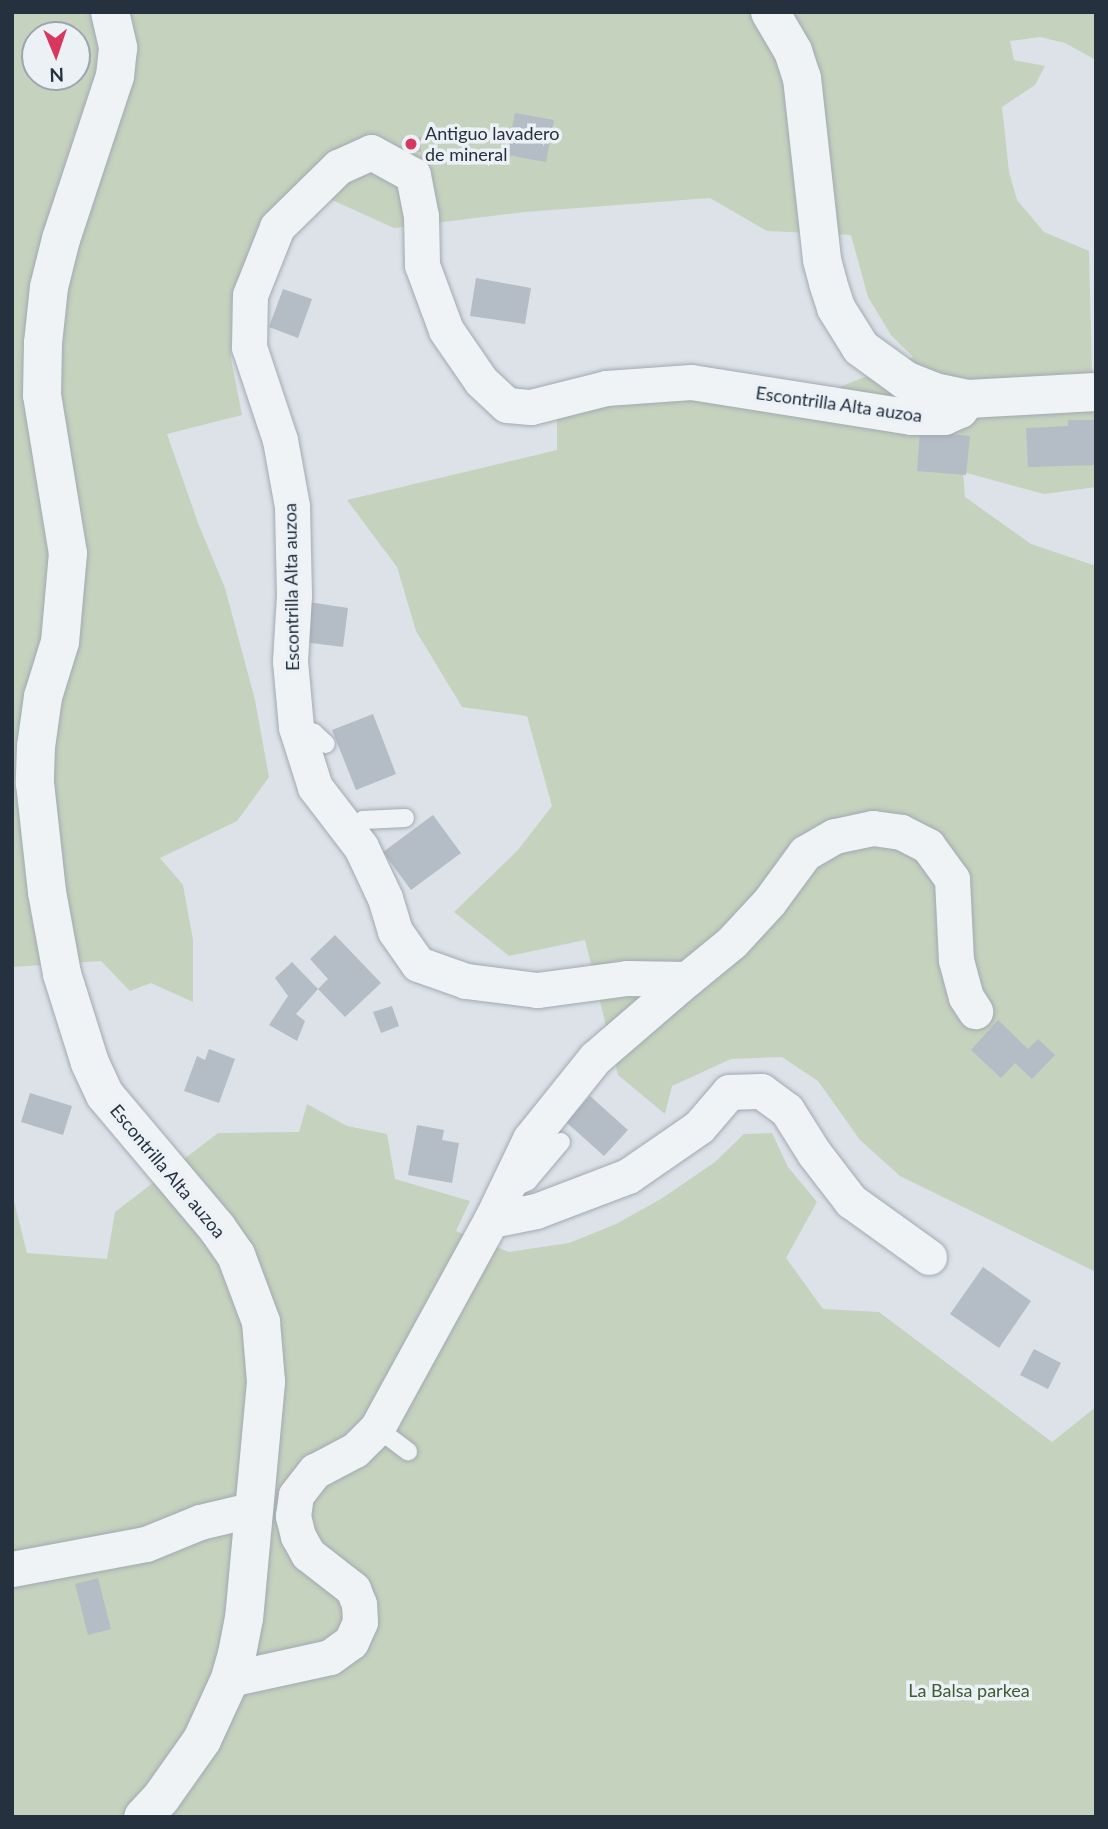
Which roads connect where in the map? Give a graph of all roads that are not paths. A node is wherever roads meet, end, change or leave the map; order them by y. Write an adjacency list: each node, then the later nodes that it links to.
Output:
1 (110, 12): 14 (street, Escontrilla Alta auzoa)
2 (769, 12): 4 (street, Escontrilla Alta auzoa)
3 (1096, 392): 4 (street, Escontrilla Alta auzoa)
4 (968, 398): 6 (street, Escontrilla Alta auzoa)
5 (405, 818): 6 (lane)
6 (347, 829): 7 (street, Escontrilla Alta auzoa)
7 (687, 979): 8 (street); 10 (street)
8 (975, 1011)
9 (561, 1142): 10 (lane)
10 (498, 1206): 11 (street); 12 (street)
11 (929, 1257)
12 (377, 1428): 13 (lane); 16 (street)
13 (408, 1451)
14 (254, 1509): 15 (street); 16 (street, Escontrilla Alta auzoa)
15 (12, 1569)
16 (230, 1679): 17 (street, Escontrilla Alta auzoa)
17 (143, 1817)

